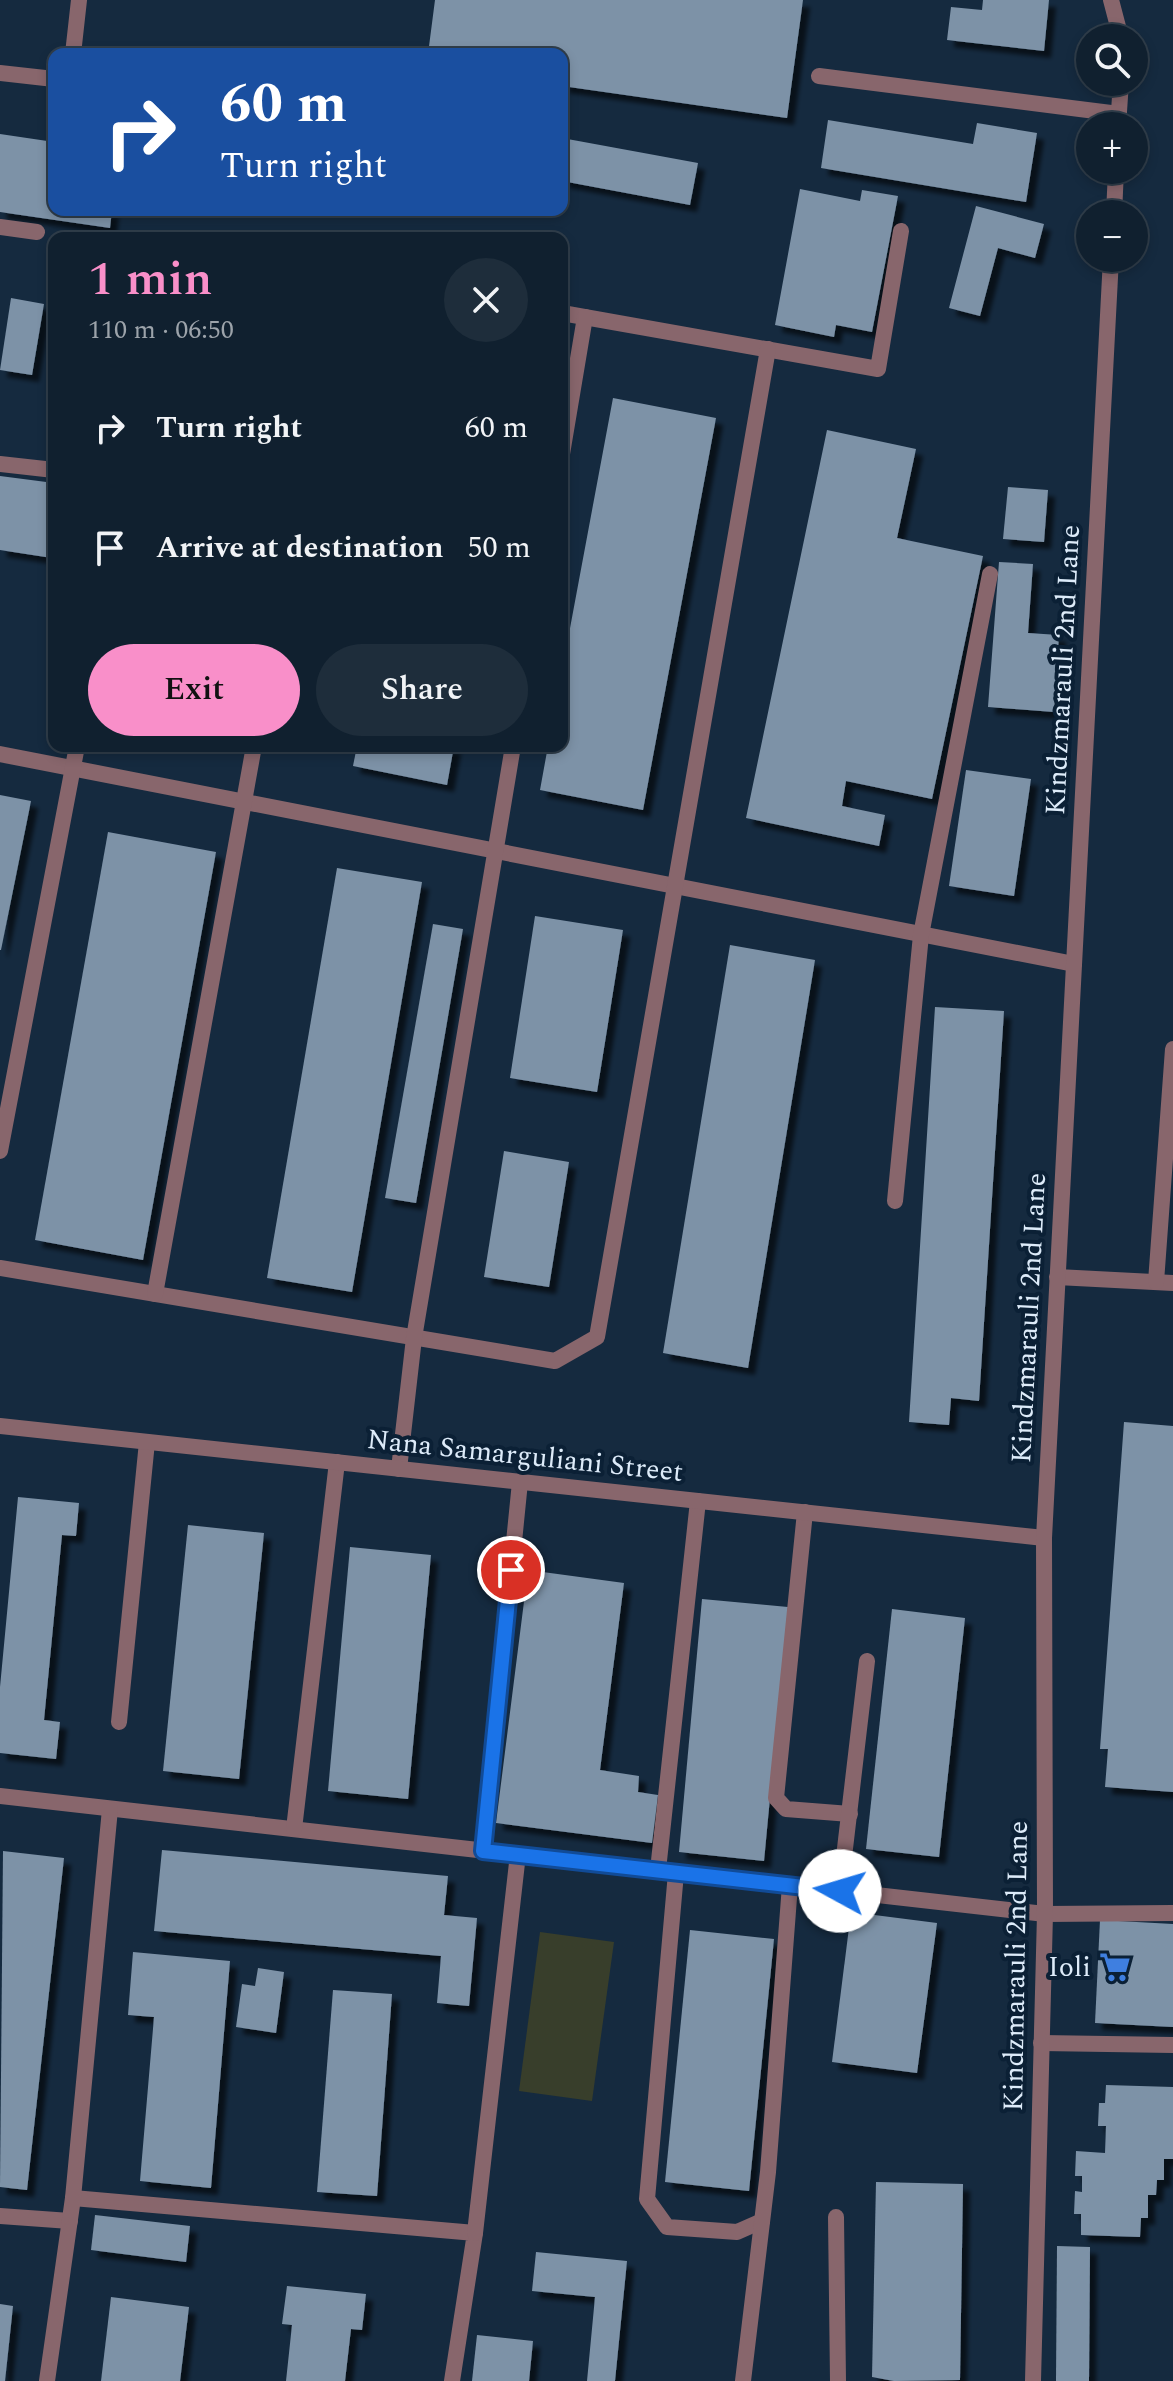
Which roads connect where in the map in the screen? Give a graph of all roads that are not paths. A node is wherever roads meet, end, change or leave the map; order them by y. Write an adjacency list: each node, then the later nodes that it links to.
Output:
1 (79, 0): 4 (street)
2 (1111, 0): 3 (street)
3 (1117, 24)
4 (74, 48)
5 (0, 73): 7 (street)
6 (819, 76): 8 (street)
7 (48, 78)
8 (1076, 114)
9 (0, 227): 11 (street)
10 (901, 231): 15 (street)
11 (37, 232)
12 (1110, 272): 29 (street, Kindzmarauli 2nd Lane)
13 (568, 314): 14 (street)
14 (585, 317): 15 (street); 16 (street)
15 (768, 349): 27 (street)
16 (568, 418)
17 (0, 464): 18 (street)
18 (48, 469)
19 (990, 574): 28 (street)
20 (76, 752): 24 (street)
21 (253, 752): 25 (street)
22 (512, 752): 26 (street)
23 (0, 754): 24 (street)
24 (73, 769): 25 (street); 31 (street)
25 (244, 802): 26 (street); 36 (street)
26 (495, 851): 27 (street); 37 (street)
27 (673, 886): 28 (street); 37 (street)
28 (921, 935): 29 (street); 32 (street)
29 (1074, 964): 34 (street, Kindzmarauli 2nd Lane)
30 (1173, 1049): 35 (street)
31 (0, 1151)
32 (895, 1201)
33 (0, 1268): 36 (street)
34 (1057, 1277): 35 (street); 45 (street, Kindzmarauli 2nd Lane)
35 (1164, 1283)
36 (155, 1294): 37 (street)
37 (414, 1338): 41 (street)
38 (0, 1426): 39 (street, Nana Samarguliani Street)
39 (147, 1442): 40 (street, Nana Samarguliani Street); 47 (street)
40 (337, 1462): 41 (street, Nana Samarguliani Street); 51 (street)
41 (399, 1469): 42 (street, Nana Samarguliani Street)
42 (520, 1482): 43 (street, Nana Samarguliani Street); 52 (street)
43 (698, 1501): 44 (street, Nana Samarguliani Street); 54 (street)
44 (805, 1512): 45 (street, Nana Samarguliani Street); 50 (street)
45 (1044, 1538): 59 (street, Kindzmarauli 2nd Lane)
46 (867, 1661): 50 (street)
47 (119, 1722)
48 (0, 1796): 49 (street)
49 (110, 1809): 51 (street); 62 (street)
50 (850, 1814): 57 (street)
51 (294, 1829): 52 (street)
52 (483, 1851): 53 (street)
53 (518, 1854): 54 (street); 67 (street)
54 (658, 1870): 55 (street)
55 (676, 1873): 56 (street); 66 (street)
56 (790, 1885): 57 (street); 66 (street)
57 (840, 1891): 59 (street)
58 (1173, 1913): 59 (street)
59 (1045, 1914): 60 (street, Kindzmarauli 2nd Lane)
60 (1041, 2043): 61 (street); 72 (street, Kindzmarauli 2nd Lane)
61 (1173, 2045)
62 (73, 2198): 65 (street); 67 (street)
63 (0, 2216): 65 (street)
64 (836, 2217): 71 (street)
65 (70, 2221): 68 (street)
66 (762, 2221): 70 (street)
67 (475, 2233): 69 (street)
68 (47, 2381)
69 (452, 2381)
70 (743, 2381)
71 (838, 2381)
72 (1033, 2381)

